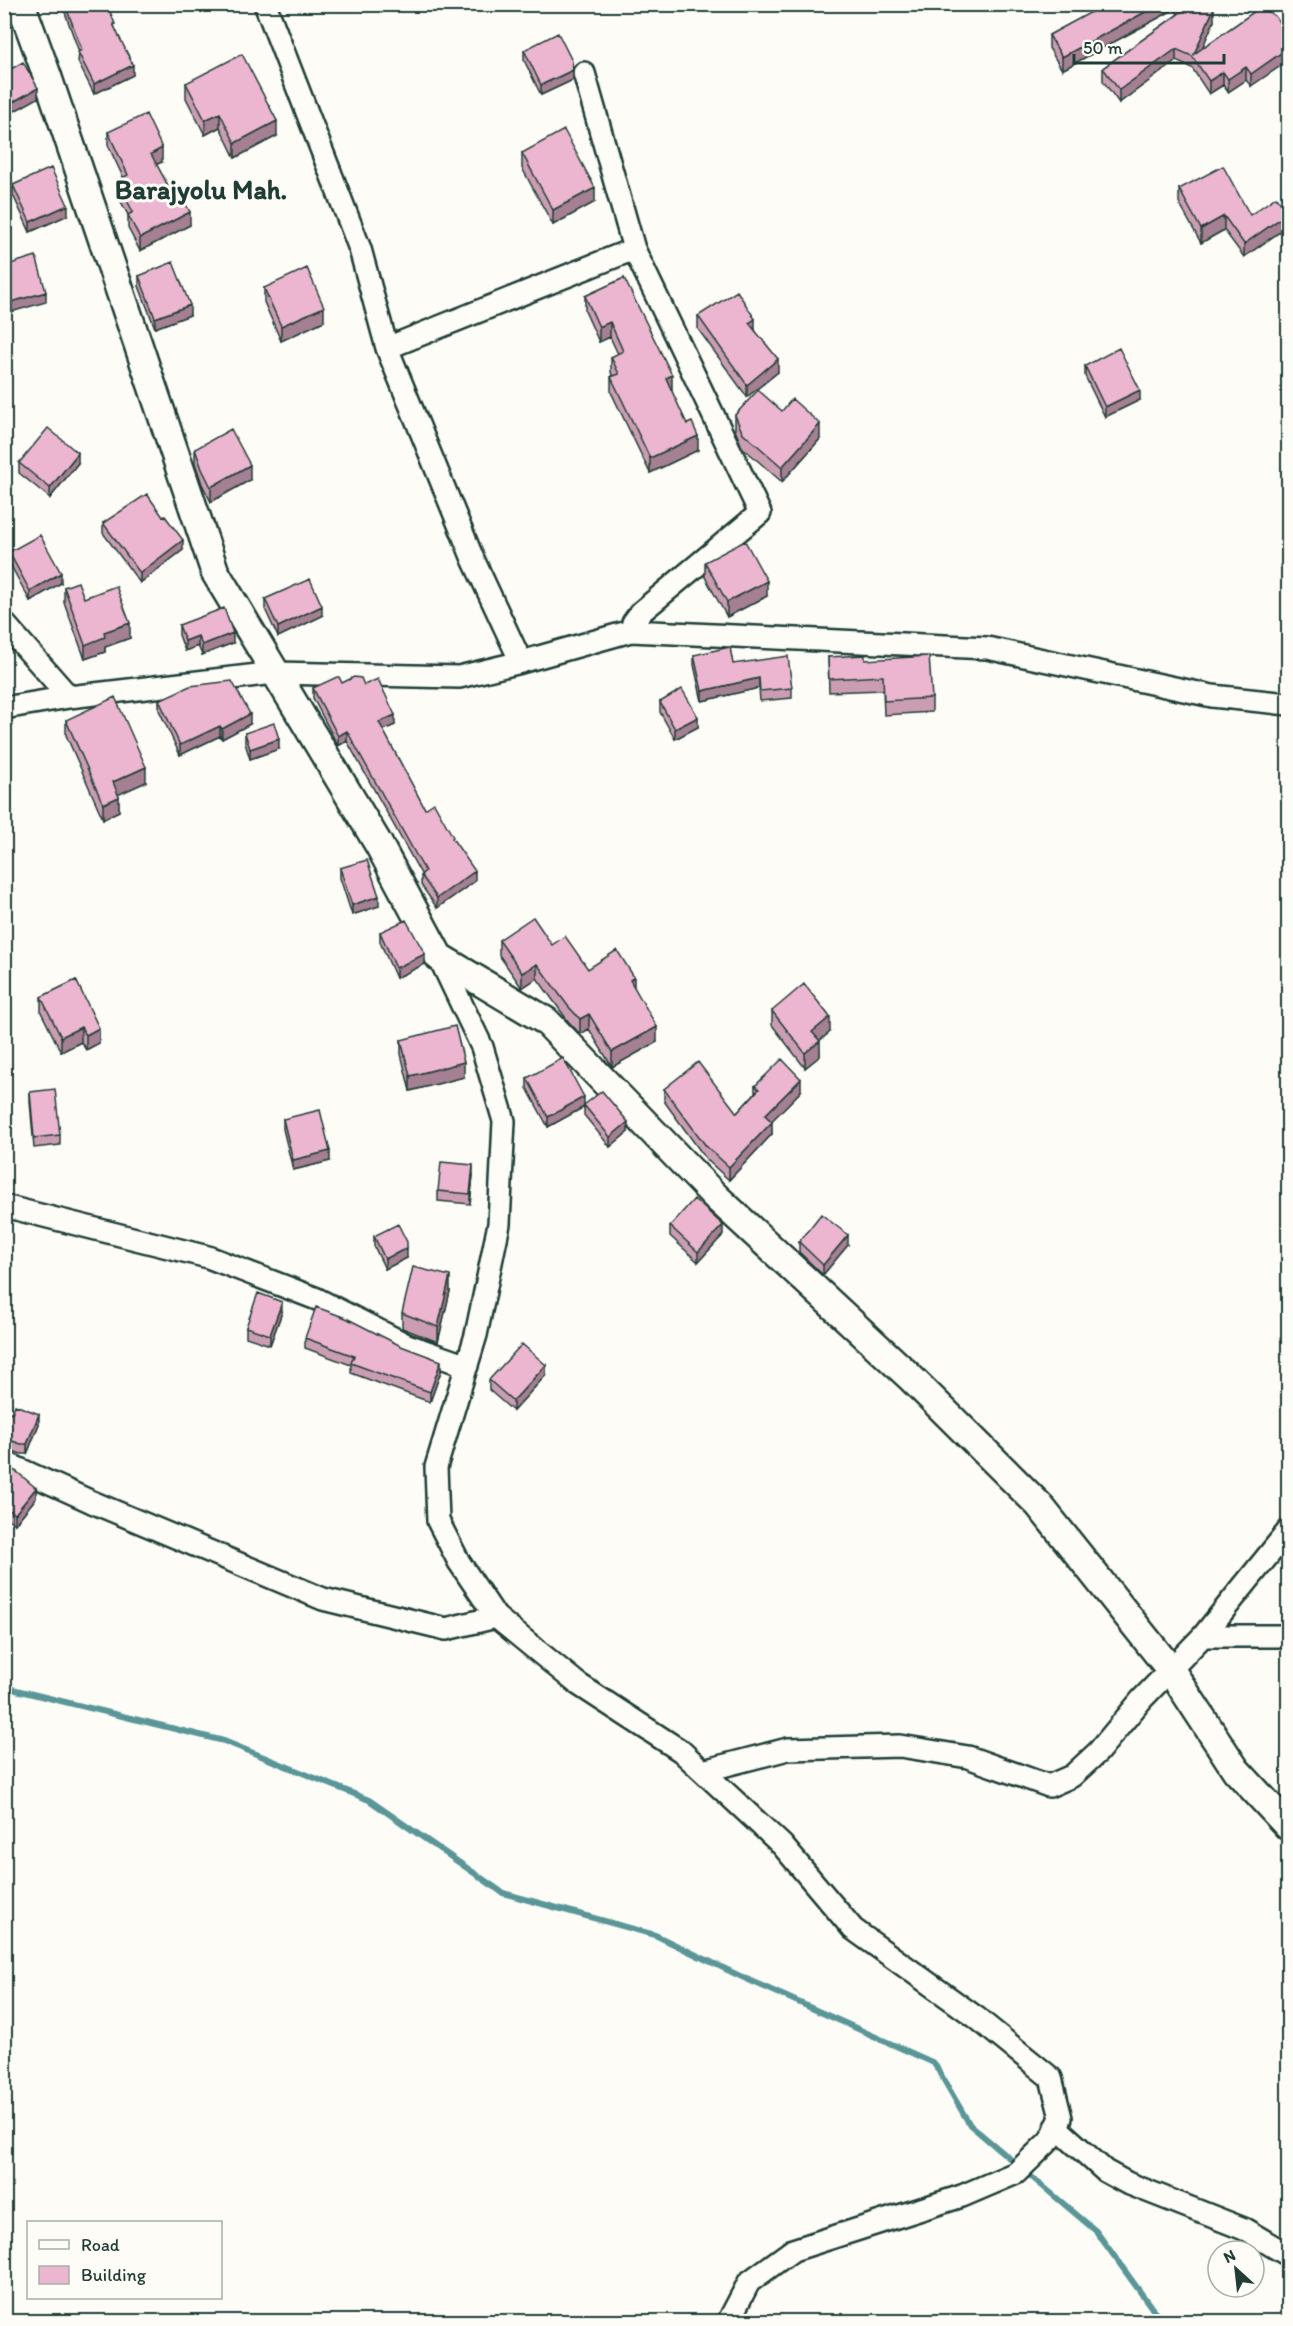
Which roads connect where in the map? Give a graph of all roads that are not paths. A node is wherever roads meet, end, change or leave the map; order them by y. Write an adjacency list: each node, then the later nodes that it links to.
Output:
1 (21, 4): 11 (street)
2 (265, 4): 7 (street)
3 (1266, 4): 4 (street)
4 (1288, 18)
5 (584, 73): 6 (street)
6 (634, 249): 7 (street); 9 (street)
7 (387, 348): 10 (street)
8 (4, 623): 12 (street)
9 (630, 631): 10 (street); 13 (street)
10 (521, 663): 11 (street)
11 (275, 673): 12 (street); 15 (street)
12 (69, 697): 14 (street)
13 (1288, 704)
14 (4, 708)
15 (439, 957): 17 (street); 23 (street)
16 (4, 1206): 17 (street)
17 (467, 1366): 20 (street)
18 (4, 1462): 20 (street)
19 (1288, 1531): 21 (street)
20 (496, 1617): 24 (street)
21 (1203, 1636): 22 (street); 23 (street)
22 (1288, 1636)
23 (1170, 1669): 24 (street); 25 (street)
24 (703, 1771): 26 (street)
25 (1288, 1826)
26 (1053, 2134): 27 (street); 28 (street)
27 (1288, 2255)
28 (728, 2322)

